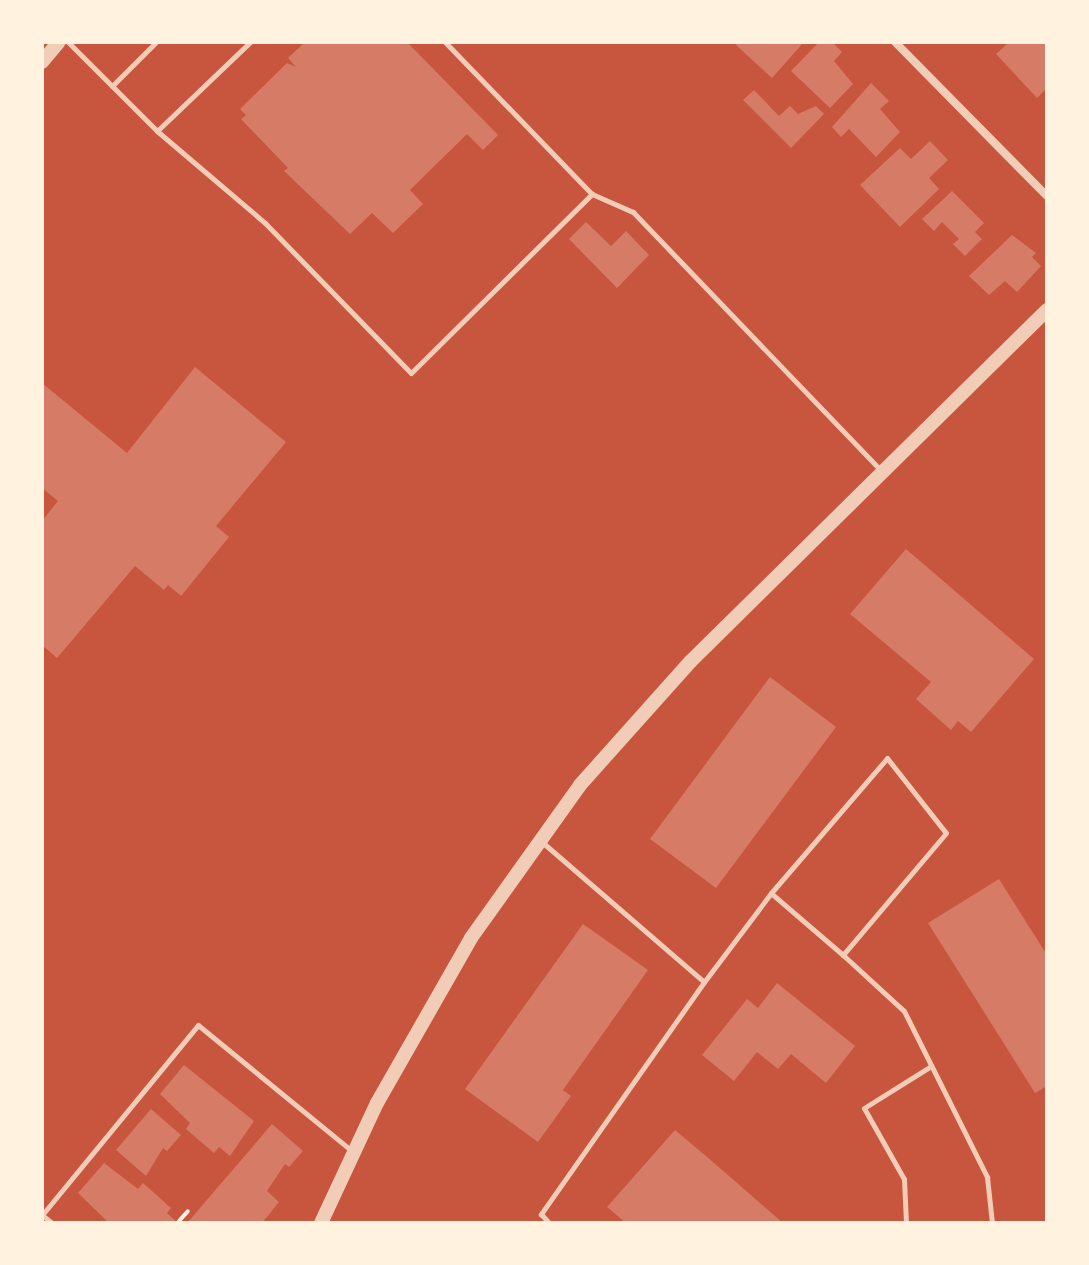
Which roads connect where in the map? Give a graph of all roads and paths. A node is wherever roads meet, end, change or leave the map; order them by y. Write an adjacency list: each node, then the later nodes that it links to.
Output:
1 (59, 42): 7 (street)
2 (68, 42): 8 (lane)
3 (156, 42): 8 (lane)
4 (250, 42): 9 (lane)
5 (445, 42): 10 (lane)
6 (895, 42): 11 (street)
7 (42, 62)
8 (112, 86): 9 (lane)
9 (157, 131): 10 (lane)
10 (592, 194): 13 (lane)
11 (1047, 196)
12 (1047, 310): 13 (street)
13 (882, 473): 14 (street)
14 (539, 839): 17 (lane); 19 (street)
15 (771, 893): 16 (lane); 16 (lane); 17 (lane)
16 (843, 955): 18 (lane)
17 (704, 982): 24 (lane)
18 (931, 1066): 25 (lane); 26 (lane)
19 (355, 1154): 22 (lane); 23 (street)
20 (188, 1211): 21 (path)
21 (179, 1221)
22 (52, 1223)
23 (321, 1223)
24 (549, 1223)
25 (906, 1223)
26 (992, 1223)

